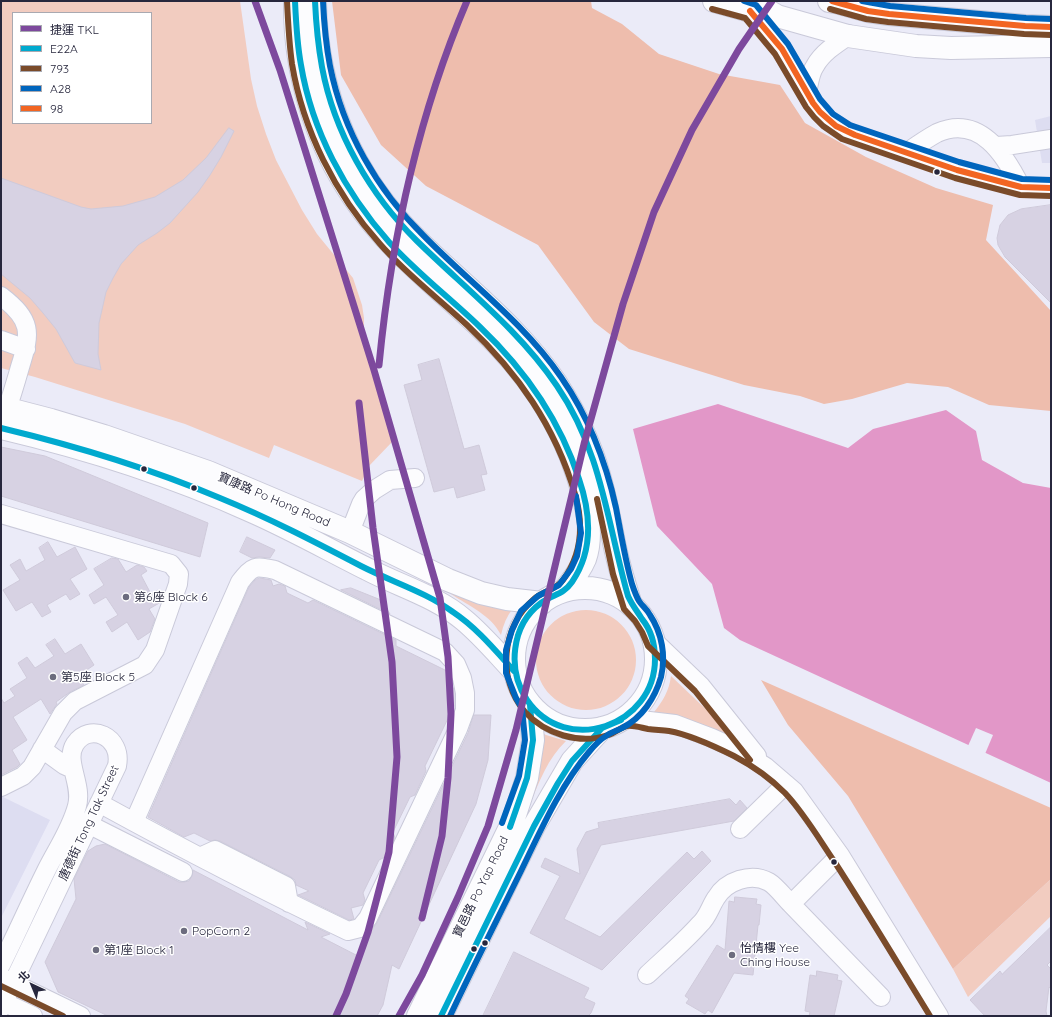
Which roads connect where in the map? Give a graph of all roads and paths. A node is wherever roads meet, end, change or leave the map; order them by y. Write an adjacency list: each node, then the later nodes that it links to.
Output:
1 (295, 1): 22 (main road, 寶邑路 Po Yap Road)
2 (315, 1): 24 (main road, 寶邑路 Po Yap Road)
3 (714, 1): 5 (main road)
4 (831, 1): 6 (main road)
5 (751, 6): 7 (main road); 9 (street)
6 (1051, 27)
7 (848, 36): 8 (main road); 9 (street)
8 (1051, 46)
9 (807, 93): 12 (street)
10 (1051, 139): 11 (street)
11 (996, 146): 12 (street); 13 (street)
12 (906, 153): 13 (street)
13 (1022, 187): 14 (street)
14 (1051, 188)
15 (1, 296): 17 (street)
16 (1, 340): 17 (street)
17 (26, 349): 18 (street)
18 (3, 415): 21 (main road, 寶康路 Po Hong Road); 26 (main road, 寶康路 Po Hong Road)
19 (415, 478): 21 (street)
20 (1, 514): 30 (street)
21 (350, 532): 23 (main road, 寶康路 Po Hong Road)
22 (564, 591): 23 (main road, 寶邑路 Po Yap Road); 24 (main road, 寶邑路 Po Yap Road)
23 (542, 602): 26 (main road, 寶邑路 Po Yap Road)
24 (631, 605): 25 (main road, 寶邑路 Po Yap Road)
25 (654, 641): 28 (main road, 寶邑路 Po Yap Road); 31 (street)
26 (514, 671): 27 (main road, 寶邑路 Po Yap Road)
27 (530, 705): 29 (main road, 寶邑路 Po Yap Road); 49 (main road, 寶邑路 Po Yap Road)
28 (624, 718): 29 (main road, 寶邑路 Po Yap Road); 31 (street)
29 (602, 728): 50 (main road, 寶邑路 Po Yap Road)
30 (42, 749): 32 (street); 34 (street)
31 (766, 767): 33 (street)
32 (73, 769): 35 (street, 唐德街 Tong Tak Street); 42 (street, 唐德街 Tong Tak Street)
33 (786, 784): 38 (street); 39 (street)
34 (1, 787)
35 (99, 803): 36 (street); 37 (street, 唐德街 Tong Tak Street)
36 (134, 822): 36 (street)
37 (88, 824): 40 (street); 44 (street, 唐德街 Tong Tak Street)
38 (740, 829)
39 (840, 855): 41 (street); 51 (street)
40 (183, 872)
41 (791, 904): 43 (street); 45 (street)
42 (1, 965)
43 (647, 975)
44 (8, 980): 46 (street, 唐德街 Tong Tak Street); 48 (street)
45 (881, 997)
46 (2, 1004): 47 (street)
47 (32, 1016)
48 (81, 1016)
49 (418, 1016)
50 (441, 1016)
51 (939, 1016)

